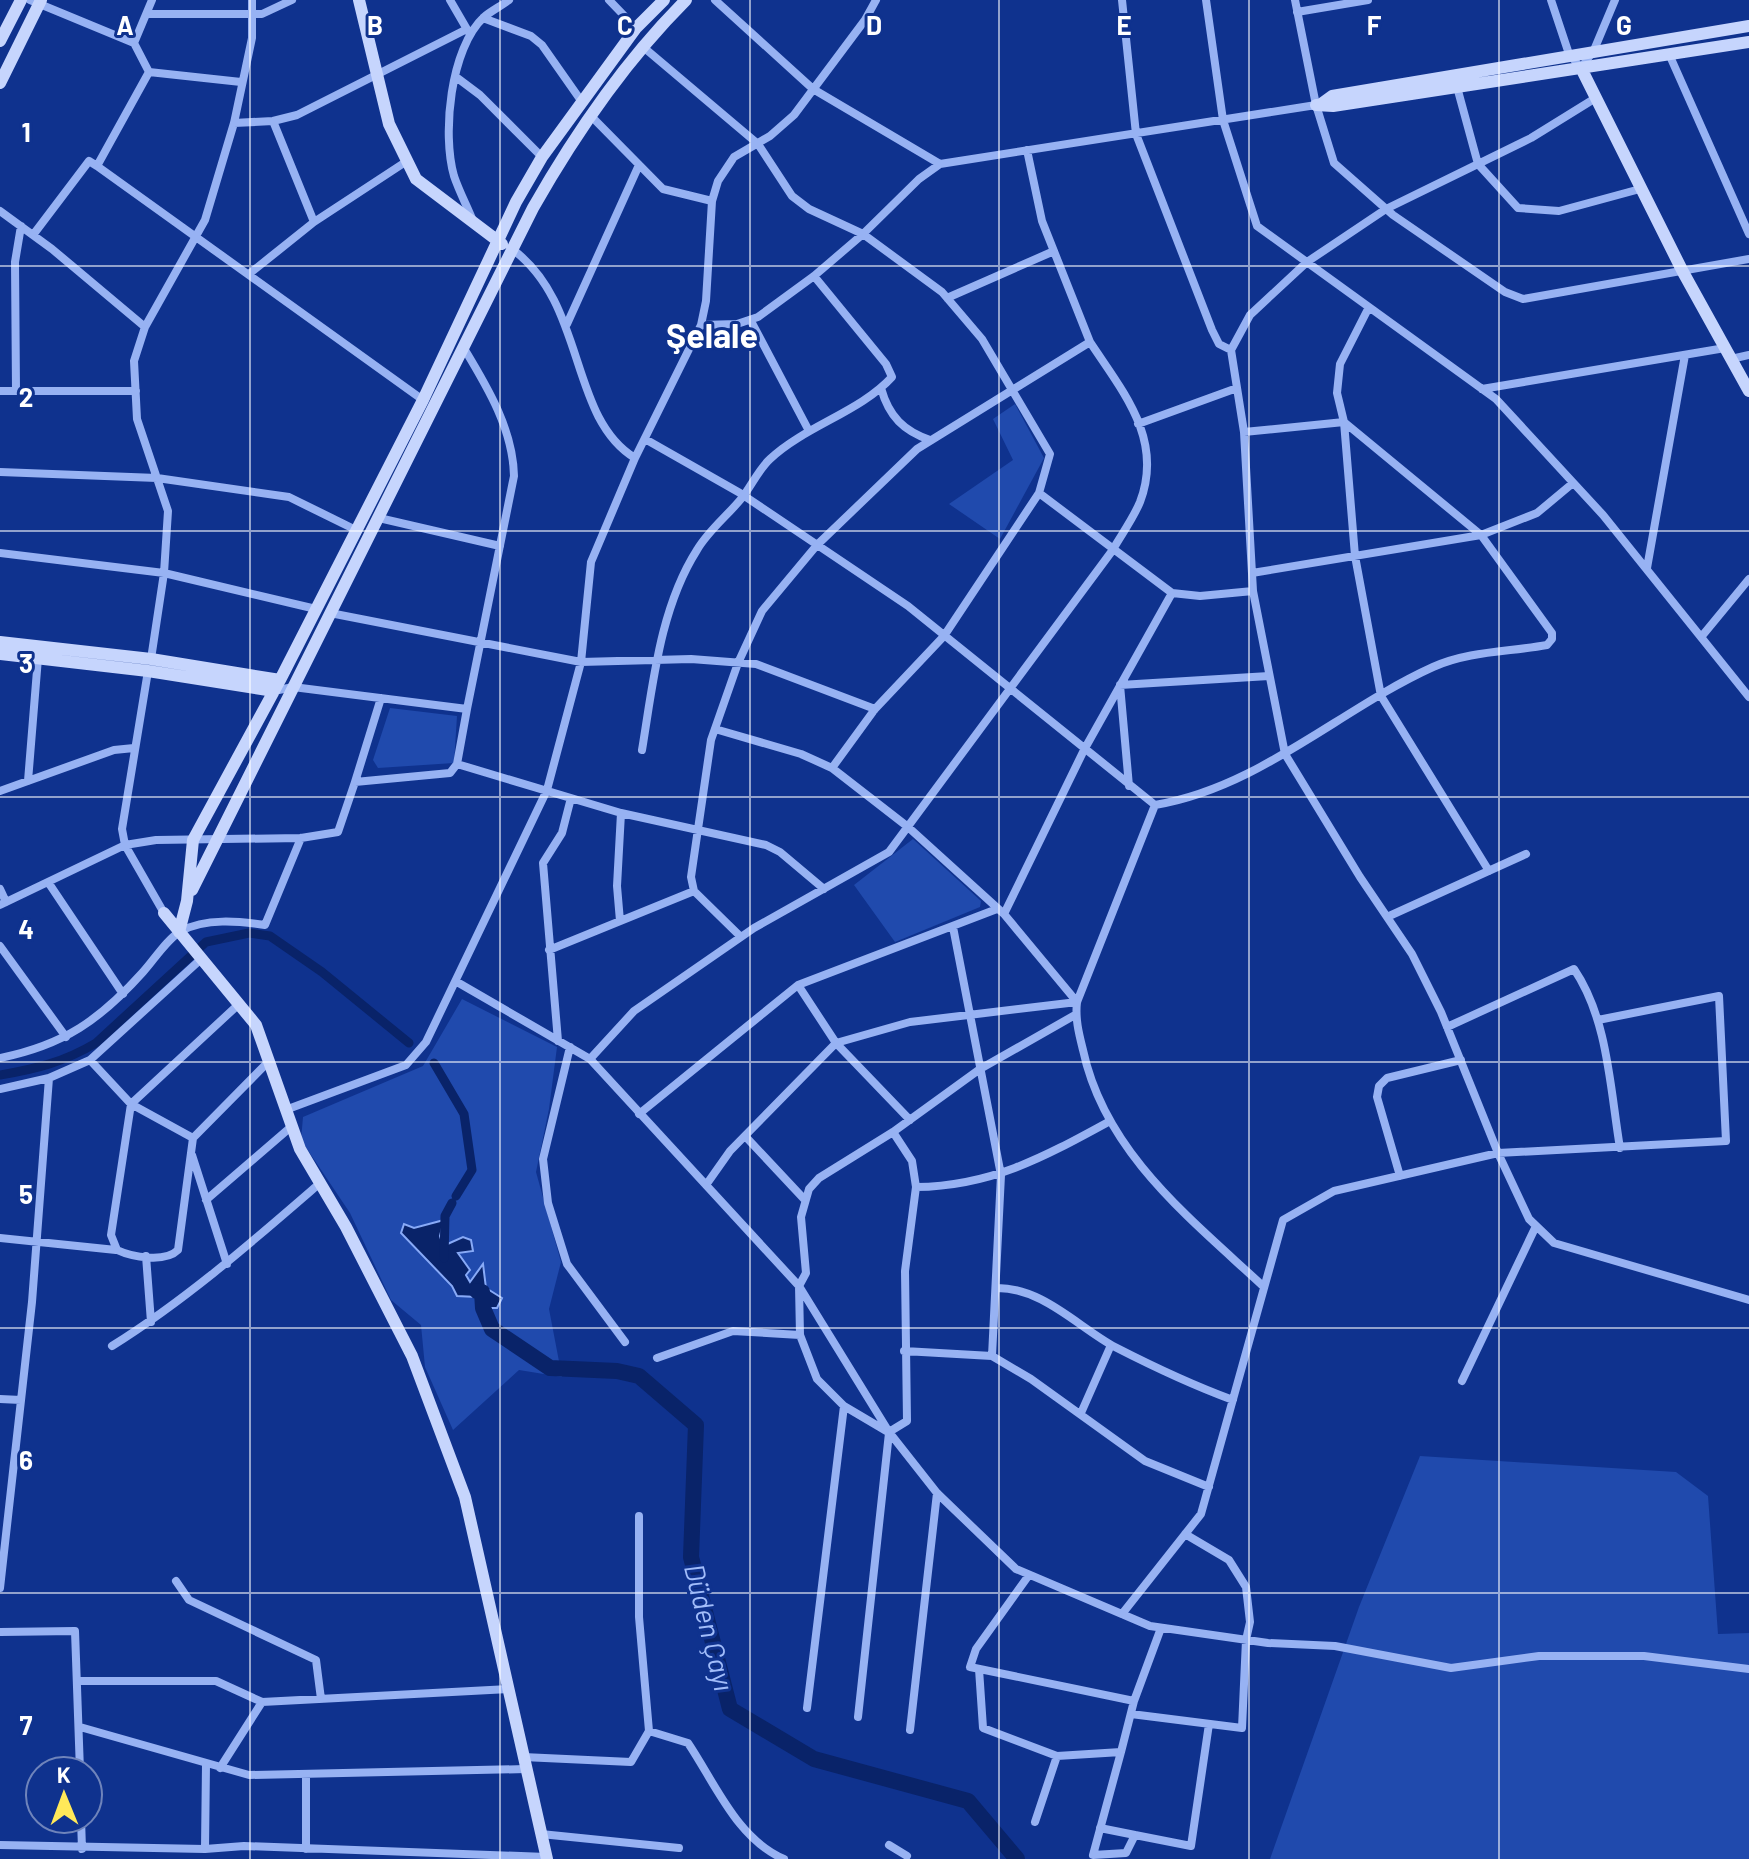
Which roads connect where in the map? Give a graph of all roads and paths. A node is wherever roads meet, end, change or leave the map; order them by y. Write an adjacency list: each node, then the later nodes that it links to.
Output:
1 (21, 0): 27 (street)
2 (152, 0): 21 (street)
3 (252, 0): 22 (street)
4 (292, 0): 22 (street)
5 (359, 0): 36 (street)
6 (450, 0): 26 (street)
7 (509, 0): 23 (street)
8 (609, 0): 25 (street)
9 (664, 0): 25 (street)
10 (686, 0): 30 (street)
11 (715, 0): 41 (street)
12 (876, 0): 41 (street)
13 (1122, 0): 49 (street)
14 (1206, 0): 46 (street)
15 (1295, 0): 20 (street)
16 (1368, 0): 20 (street)
17 (1551, 0): 32 (street)
18 (1615, 0): 31 (street)
19 (36, 1): 29 (street); 39 (street)
20 (1297, 12): 44 (street)
21 (147, 14): 22 (street); 29 (street)
22 (254, 14): 38 (street)
23 (483, 18): 26 (street); 43 (street)
24 (1749, 26): 31 (street)
25 (636, 28): 43 (street)
26 (469, 32): 36 (street); 37 (street)
27 (0, 41)
28 (1749, 42): 33 (street)
29 (134, 43): 35 (street)
30 (642, 46): 45 (street); 50 (street)
31 (1594, 50): 32 (street); 34 (street)
32 (1569, 54): 34 (street); 44 (street)
33 (1669, 54): 34 (street); 66 (street)
34 (1581, 68): 40 (street); 42 (street)
35 (149, 72): 38 (street); 57 (street)
36 (377, 74): 47 (street); 53 (street)
37 (456, 77): 52 (street); 64 (street)
38 (241, 82): 48 (street)
39 (0, 83)
40 (1457, 87): 44 (street); 55 (street)
41 (813, 89): 50 (street); 54 (street)
42 (1594, 99): 55 (street); 58 (street)
43 (582, 102): 52 (street)
44 (1319, 105): 46 (street); 60 (street)
45 (592, 117): 56 (street); 70 (street)
46 (1223, 120): 49 (street); 73 (street)
47 (273, 121): 48 (street); 62 (street)
48 (234, 123): 68 (street)
49 (1136, 134): 51 (street); 85 (street)
50 (758, 144): 59 (street); 65 (street)
51 (1027, 150): 54 (street); 71 (street)
52 (542, 157): 69 (street)
53 (407, 161): 62 (street); 64 (street)
54 (940, 164): 65 (street)
55 (1478, 164): 58 (street); 60 (street)
56 (639, 165): 59 (street); 80 (street)
57 (97, 166): 67 (street); 68 (street)
58 (1640, 189): 74 (street)
59 (712, 201): 81 (street)
60 (1386, 209): 73 (street); 74 (street)
61 (0, 211): 63 (street)
62 (314, 222): 75 (street)
63 (21, 226): 67 (street); 94 (street)
64 (475, 226): 69 (street)
65 (863, 234): 76 (street); 77 (street)
66 (1749, 234)
67 (33, 235): 82 (street)
68 (196, 235): 75 (street); 82 (street)
69 (498, 242): 70 (street); 97 (street)
70 (512, 249): 80 (street); 84 (street)
71 (1054, 251): 77 (street); 83 (street)
72 (1749, 259): 74 (street)
73 (1307, 262): 78 (street); 85 (street)
74 (1683, 272): 86 (street)
75 (249, 274): 97 (street)
76 (814, 276): 79 (street); 89 (street)
77 (947, 298): 91 (street)
78 (1369, 307): 92 (street); 98 (street)
79 (751, 321): 81 (street); 100 (street)
80 (567, 324): 104 (street)
81 (701, 325): 102 (street)
82 (145, 327): 95 (street)
83 (1090, 342): 91 (street); 99 (street)
84 (465, 350): 110 (street); 114 (street)
85 (1231, 350): 90 (street)
86 (1728, 354): 87 (street); 88 (street); 96 (street)
87 (1685, 355): 92 (street); 118 (street)
88 (1749, 355)
89 (881, 388): 100 (street); 103 (street)
90 (1237, 388): 99 (street); 101 (street)
91 (1013, 389): 103 (street); 108 (street)
92 (1482, 389): 107 (street)
93 (0, 391): 94 (street)
94 (16, 391): 95 (street)
95 (136, 391): 106 (street)
96 (1749, 391)
97 (423, 400): 111 (street)
98 (1344, 422): 101 (street); 112 (street); 117 (street)
99 (1138, 424): 115 (street)
100 (809, 431): 109 (street)
101 (1244, 432): 120 (street)
102 (645, 439): 104 (street); 109 (street)
103 (930, 440): 113 (street)
104 (635, 458): 133 (street)
105 (0, 472): 106 (street)
106 (157, 478): 111 (street); 119 (street)
107 (1573, 483): 112 (street); 118 (street)
108 (1039, 493): 115 (street); 126 (street)
109 (744, 496): 113 (street); 132 (street)
110 (379, 518): 114 (street); 125 (street)
111 (356, 530): 124 (street)
112 (1481, 535): 117 (street); 141 (street)
113 (817, 545): 126 (street); 134 (street)
114 (500, 546): 128 (street)
115 (1113, 549): 123 (street); 140 (street)
116 (0, 553): 119 (street)
117 (1355, 556): 120 (street); 141 (street)
118 (1647, 568): 127 (street)
119 (164, 573): 124 (street); 135 (street)
120 (1252, 573): 122 (street)
121 (1749, 579): 127 (street)
122 (1253, 591): 123 (street); 136 (street)
123 (1172, 593): 138 (street)
124 (316, 609): 137 (street)
125 (330, 613): 128 (street); 139 (street)
126 (944, 636): 140 (street); 145 (street)
127 (1702, 636): 142 (street)
128 (482, 641): 133 (street); 144 (street)
129 (0, 642): 135 (street)
130 (0, 654): 131 (street)
131 (38, 658): 135 (street); 153 (street)
132 (657, 661): 133 (street); 134 (street); 148 (street)
133 (581, 662): 156 (street)
134 (738, 663): 145 (street); 146 (street)
135 (149, 665): 137 (street); 147 (street)
136 (1269, 676): 138 (street); 150 (street)
137 (277, 685): 139 (street); 164 (street)
138 (1120, 685): 149 (street); 155 (street)
139 (293, 687): 143 (street); 165 (street)
140 (1009, 689): 149 (street); 162 (street)
141 (1381, 696): 150 (street); 168 (street)
142 (1749, 697)
143 (381, 698): 144 (street); 154 (street)
144 (467, 709): 151 (street)
145 (875, 709): 152 (street)
146 (715, 729): 152 (street); 161 (street)
147 (134, 748): 153 (street); 166 (street)
148 (642, 750)
149 (1084, 750): 155 (street); 175 (street)
150 (1285, 754): 159 (street); 177 (street)
151 (457, 764): 154 (street); 156 (street)
152 (832, 768): 162 (street)
153 (28, 781): 157 (street)
154 (355, 782): 163 (street)
155 (1129, 786): 159 (street)
156 (547, 790): 158 (street); 185 (street)
157 (0, 791)
158 (571, 798): 160 (street); 183 (street)
159 (1155, 805): 188 (street)
160 (621, 813): 161 (street); 178 (street)
161 (697, 827): 171 (street); 172 (street)
162 (908, 827): 171 (street); 175 (street)
163 (301, 838): 165 (street); 180 (street)
164 (193, 840): 165 (street); 166 (street); 173 (street)
165 (216, 840): 173 (street)
166 (125, 845): 169 (street); 176 (street)
167 (1526, 854): 168 (street)
168 (1489, 871): 177 (street)
169 (48, 882): 174 (street); 187 (street)
170 (0, 889): 174 (street)
171 (824, 889): 181 (street)
172 (694, 891): 178 (street); 181 (street)
173 (187, 901): 180 (street)
174 (3, 904)
175 (1001, 911): 179 (street); 188 (street)
176 (164, 913): 180 (street)
177 (1387, 917): 193 (street)
178 (620, 921): 183 (street)
179 (953, 927): 186 (street); 190 (street)
180 (182, 936): 184 (street); 187 (street)
181 (741, 937): 200 (street)
182 (0, 946): 194 (street)
183 (549, 950): 195 (street)
184 (198, 957): 189 (street); 201 (street)
185 (457, 982): 195 (street); 207 (street)
186 (798, 985): 196 (street); 208 (street)
187 (123, 994): 194 (street)
188 (1077, 1002): 190 (street); 191 (street)
189 (239, 1004): 199 (street); 206 (street)
190 (973, 1013): 196 (street); 203 (street)
191 (1075, 1015): 203 (street); 210 (street)
192 (1598, 1020): 193 (street); 215 (street); 215 (street)
193 (1447, 1027): 202 (street)
194 (66, 1037): 198 (street)
195 (558, 1041): 197 (street)
196 (836, 1043): 209 (street); 213 (street)
197 (570, 1047): 200 (street); 237 (street)
198 (0, 1058)
199 (271, 1059): 207 (street); 214 (street)
200 (590, 1059): 208 (street)
201 (90, 1060): 204 (street); 206 (street)
202 (1461, 1060): 217 (street); 219 (street)
203 (980, 1069): 209 (street); 218 (street)
204 (49, 1078): 205 (street); 227 (street)
205 (0, 1089)
206 (131, 1104): 214 (street); 228 (street)
207 (288, 1109): 211 (street)
208 (639, 1114): 221 (street)
209 (910, 1120): 212 (street)
210 (1110, 1121): 218 (street); 232 (street)
211 (292, 1126): 220 (street); 223 (street)
212 (893, 1132): 222 (street); 224 (street)
213 (745, 1136): 221 (street); 224 (street)
214 (193, 1138): 216 (street)
215 (1620, 1148): 217 (street)
216 (191, 1152): 223 (street); 229 (street)
217 (1498, 1153): 219 (street); 225 (street)
218 (1001, 1175): 222 (street); 233 (street)
219 (1400, 1176): 232 (street)
220 (320, 1183): 230 (street); 264 (street)
221 (706, 1185): 231 (street)
222 (916, 1187): 240 (street)
223 (206, 1200): 230 (street)
224 (805, 1200): 231 (street)
225 (1536, 1226): 234 (street); 243 (street)
226 (0, 1238): 227 (street)
227 (36, 1242): 228 (street); 245 (street)
228 (117, 1250): 229 (street)
229 (146, 1256): 235 (street)
230 (227, 1264): 235 (street)
231 (799, 1286): 236 (street); 249 (street)
232 (1264, 1287): 246 (street)
233 (996, 1288): 238 (street); 241 (street)
234 (1749, 1300)
235 (151, 1322): 239 (street)
236 (800, 1335): 242 (street); 247 (street)
237 (625, 1342)
238 (1111, 1345): 246 (street); 248 (street)
239 (112, 1346)
240 (904, 1351): 241 (street); 249 (street)
241 (992, 1356): 248 (street)
242 (657, 1358)
243 (1462, 1381)
244 (0, 1399): 245 (street)
245 (21, 1400): 256 (street)
246 (1233, 1400): 250 (street)
247 (844, 1406): 249 (street); 268 (street)
248 (1081, 1413): 250 (street)
249 (889, 1432): 251 (street); 270 (street)
250 (1209, 1487): 253 (street)
251 (937, 1493): 254 (street); 273 (street)
252 (639, 1516): 274 (street)
253 (1185, 1534): 257 (street); 260 (street)
254 (1029, 1575): 257 (street); 261 (street)
255 (176, 1581): 265 (street)
256 (0, 1588)
257 (1122, 1614): 258 (street)
258 (1161, 1628): 260 (street); 266 (street)
259 (0, 1632): 263 (street)
260 (1246, 1640): 262 (street); 271 (street)
261 (979, 1669): 266 (street); 277 (street)
262 (1749, 1669)
263 (79, 1681): 267 (street); 272 (street)
264 (509, 1689): 265 (street); 278 (street)
265 (321, 1699): 267 (street)
266 (1134, 1701): 269 (street)
267 (262, 1702): 280 (street)
268 (807, 1708)
269 (1131, 1714): 271 (street); 275 (street)
270 (858, 1717)
271 (1209, 1724): 286 (street)
272 (80, 1727): 276 (street); 279 (street)
273 (910, 1730)
274 (649, 1731): 278 (street); 300 (street)
275 (1121, 1752): 277 (street); 283 (street)
276 (80, 1755)
277 (1057, 1756): 282 (street)
278 (524, 1763): 281 (street); 284 (street)
279 (206, 1764): 280 (street); 292 (street)
280 (220, 1768): 281 (street)
281 (306, 1774): 293 (street)
282 (1035, 1822)
283 (1100, 1828): 286 (street); 286 (street)
284 (541, 1834): 290 (street); 297 (street)
285 (82, 1835): 291 (street)
286 (1135, 1835)
287 (0, 1845): 291 (street)
288 (889, 1845): 298 (street)
289 (131, 1848): 291 (street); 292 (street); 299 (street)
290 (679, 1848)
291 (82, 1849)
292 (205, 1849): 293 (street)
293 (306, 1849): 294 (street)
294 (353, 1855): 295 (street)
295 (427, 1856): 296 (street)
296 (505, 1857): 297 (street)
297 (546, 1858)
298 (908, 1858)
299 (131, 1859)
300 (784, 1859)

